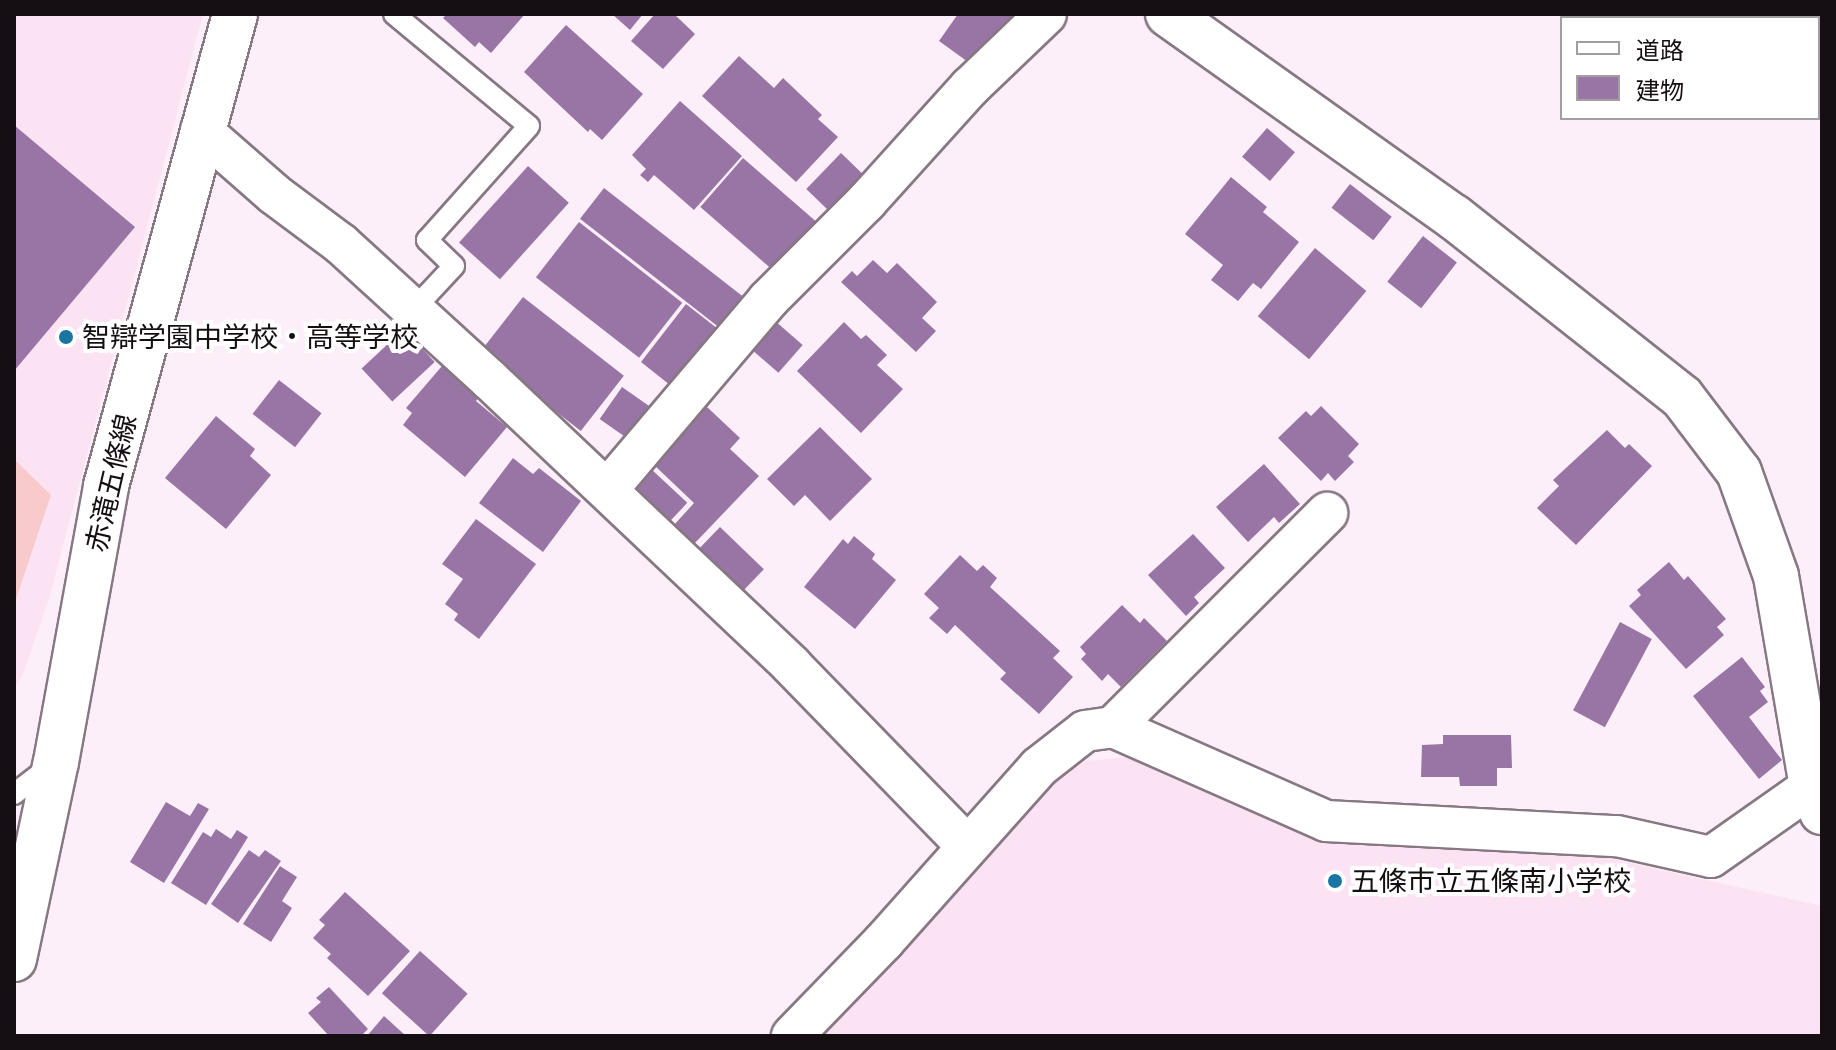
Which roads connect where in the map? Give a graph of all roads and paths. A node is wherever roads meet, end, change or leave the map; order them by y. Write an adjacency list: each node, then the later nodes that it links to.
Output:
1 (235, 14): 5 (street, 赤滝五條線)
2 (394, 14): 6 (lane)
3 (1046, 14): 7 (street)
4 (1168, 14): 11 (street)
5 (201, 130): 6 (street); 10 (street, 赤滝五條線)
6 (413, 310): 7 (street)
7 (607, 490): 13 (street)
8 (1327, 513): 9 (street)
9 (1113, 727): 11 (street); 13 (street)
10 (56, 762): 12 (lane); 14 (street, 赤滝五條線)
11 (1819, 787)
12 (14, 794)
13 (966, 845): 15 (street)
14 (14, 959)
15 (792, 1036)

